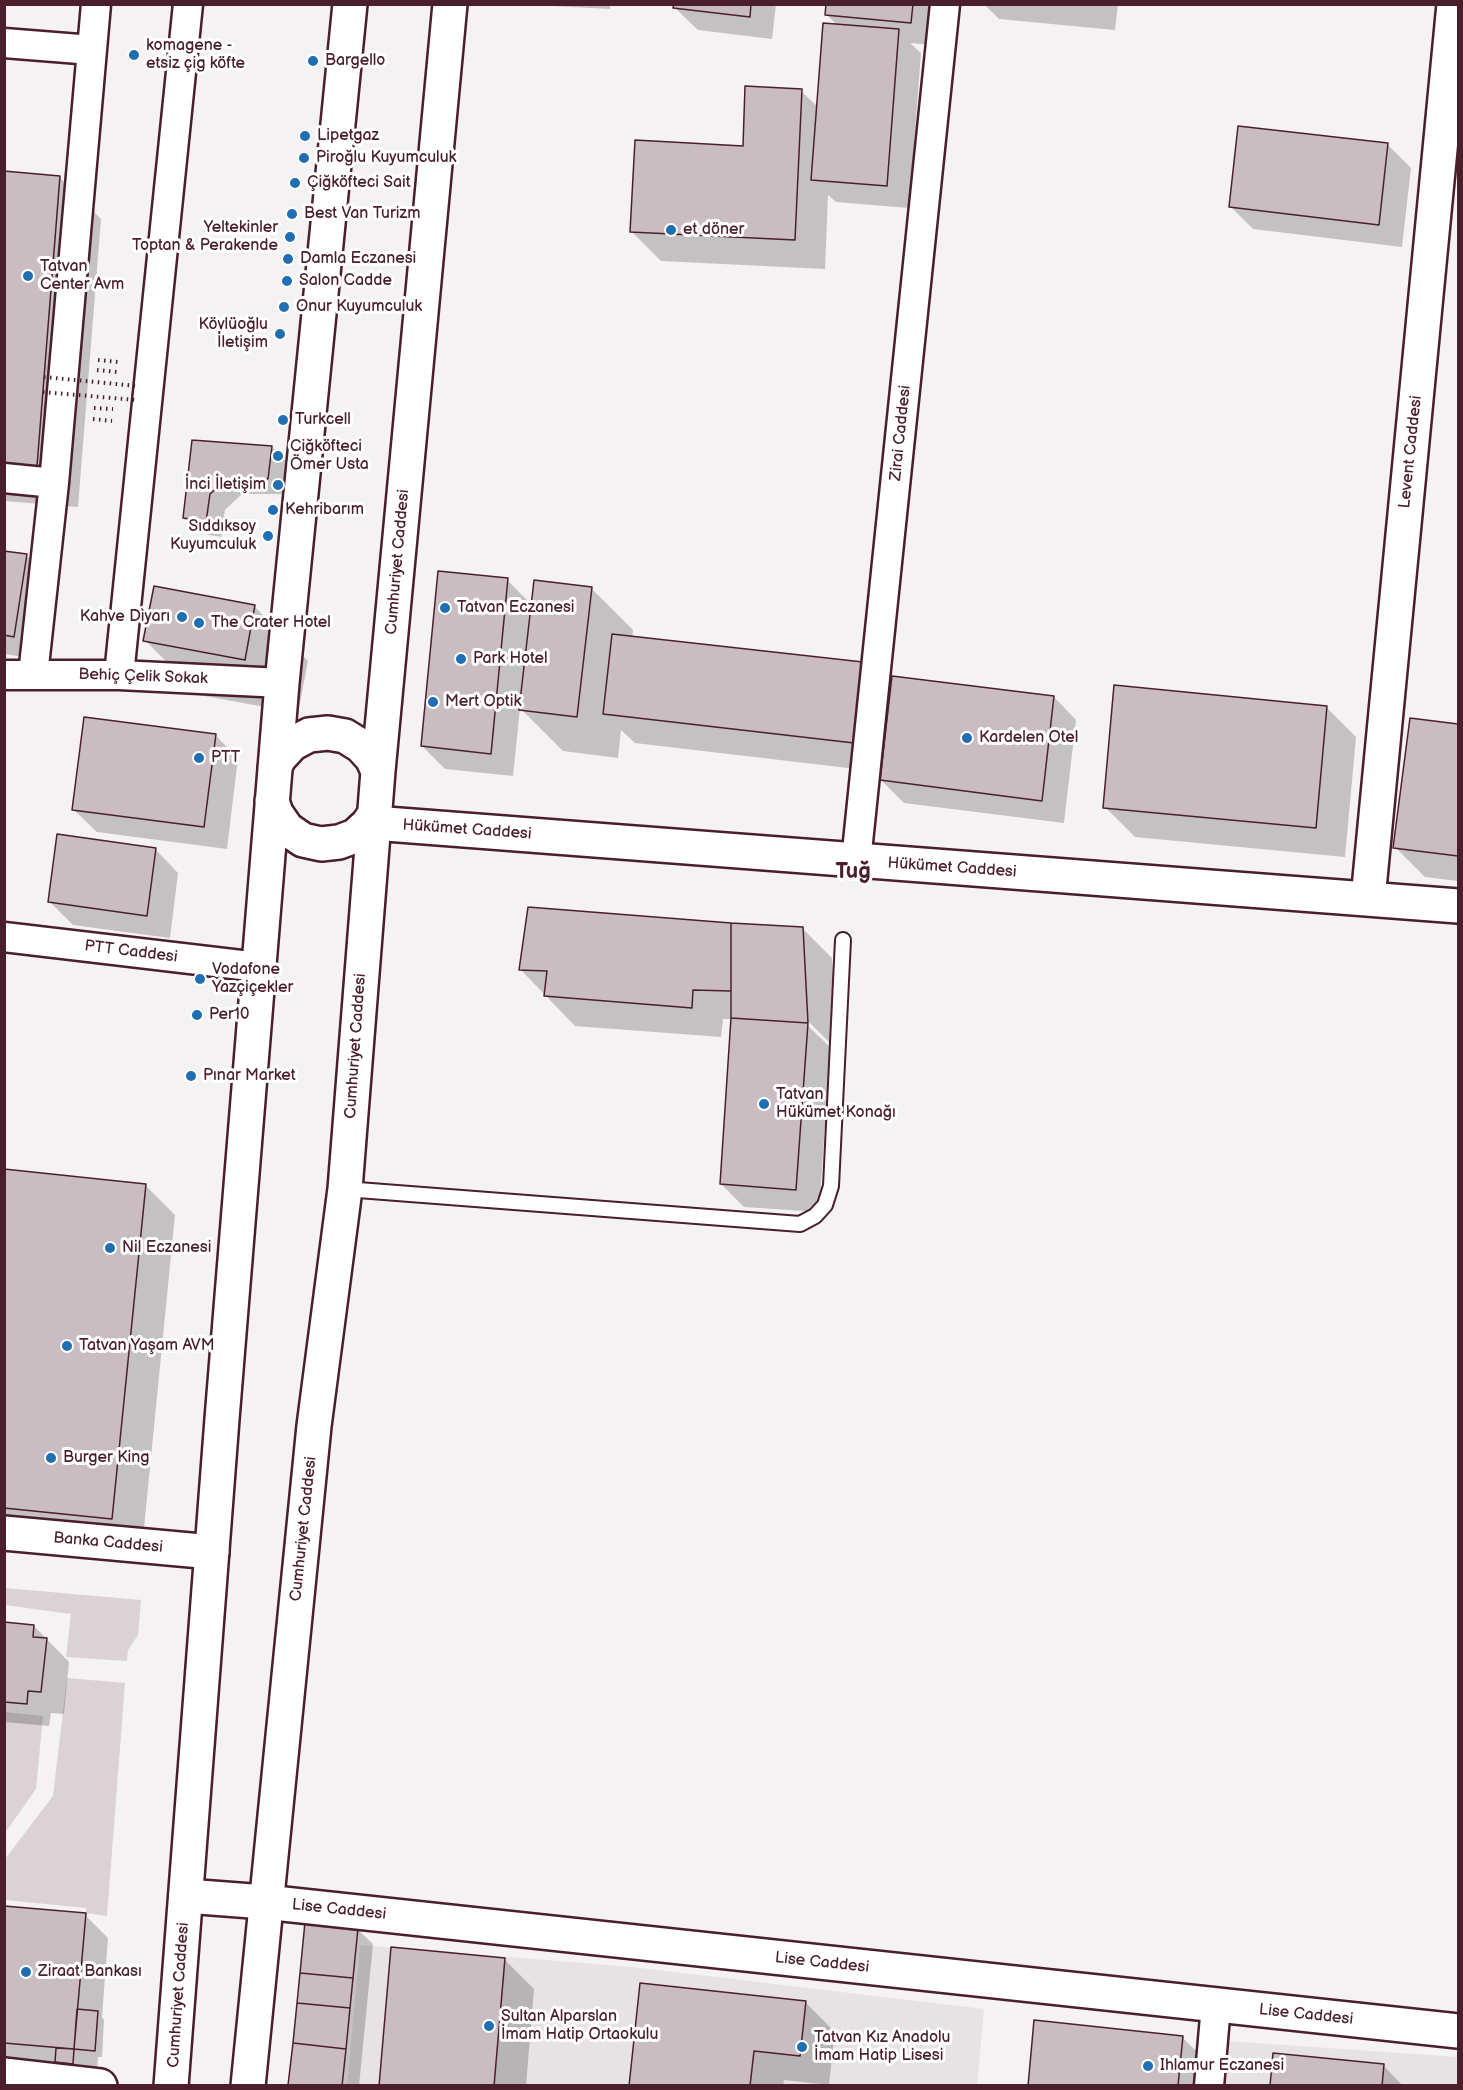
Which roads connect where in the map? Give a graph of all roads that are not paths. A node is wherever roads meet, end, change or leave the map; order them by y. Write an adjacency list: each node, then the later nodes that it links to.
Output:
1 (96, 4): 8 (street)
2 (188, 4): 13 (street)
3 (350, 4): 14 (main road, Cumhuriyet Caddesi)
4 (450, 4): 16 (main road, Cumhuriyet Caddesi)
5 (945, 4): 19 (street, Zirai Caddesi)
6 (1454, 4): 20 (main road, Levent Caddesi)
7 (4, 43): 8 (street)
8 (92, 50): 10 (street)
9 (4, 478): 10 (street)
10 (54, 483): 12 (street)
11 (4, 675): 12 (street, Behiç Çelik Sokak)
12 (33, 675): 13 (street, Behiç Çelik Sokak)
13 (119, 675): 14 (street, Behiç Çelik Sokak)
14 (282, 683): 15 (main road, Cumhuriyet Caddesi)
15 (275, 767): 16 (main road); 17 (main road, Cumhuriyet Caddesi)
16 (378, 771): 18 (main road, Cumhuriyet Caddesi)
17 (272, 801): 18 (main road); 24 (main road, Cumhuriyet Caddesi)
18 (374, 819): 19 (main road, Hükümet Caddesi); 25 (main road, Cumhuriyet Caddesi)
19 (856, 861): 20 (main road, Hükümet Caddesi)
20 (1368, 899): 21 (main road, Hükümet Caddesi)
21 (1458, 906)
22 (4, 937): 24 (street, PTT Caddesi)
23 (843, 940): 25 (lane)
24 (258, 967): 27 (main road, Cumhuriyet Caddesi)
25 (345, 1189): 29 (main road, Cumhuriyet Caddesi)
26 (4, 1533): 27 (main road, Banka Caddesi)
27 (212, 1552): 28 (main road, Cumhuriyet Caddesi)
28 (186, 1896): 29 (main road, Lise Caddesi); 34 (main road, Cumhuriyet Caddesi)
29 (265, 1902): 30 (main road, Lise Caddesi); 35 (main road, Cumhuriyet Caddesi)
30 (1216, 2006): 31 (main road, Lise Caddesi); 36 (street)
31 (1458, 2031)
32 (4, 2075): 33 (main road)
33 (100, 2085)
34 (171, 2085)
35 (248, 2085)
36 (1209, 2085)

